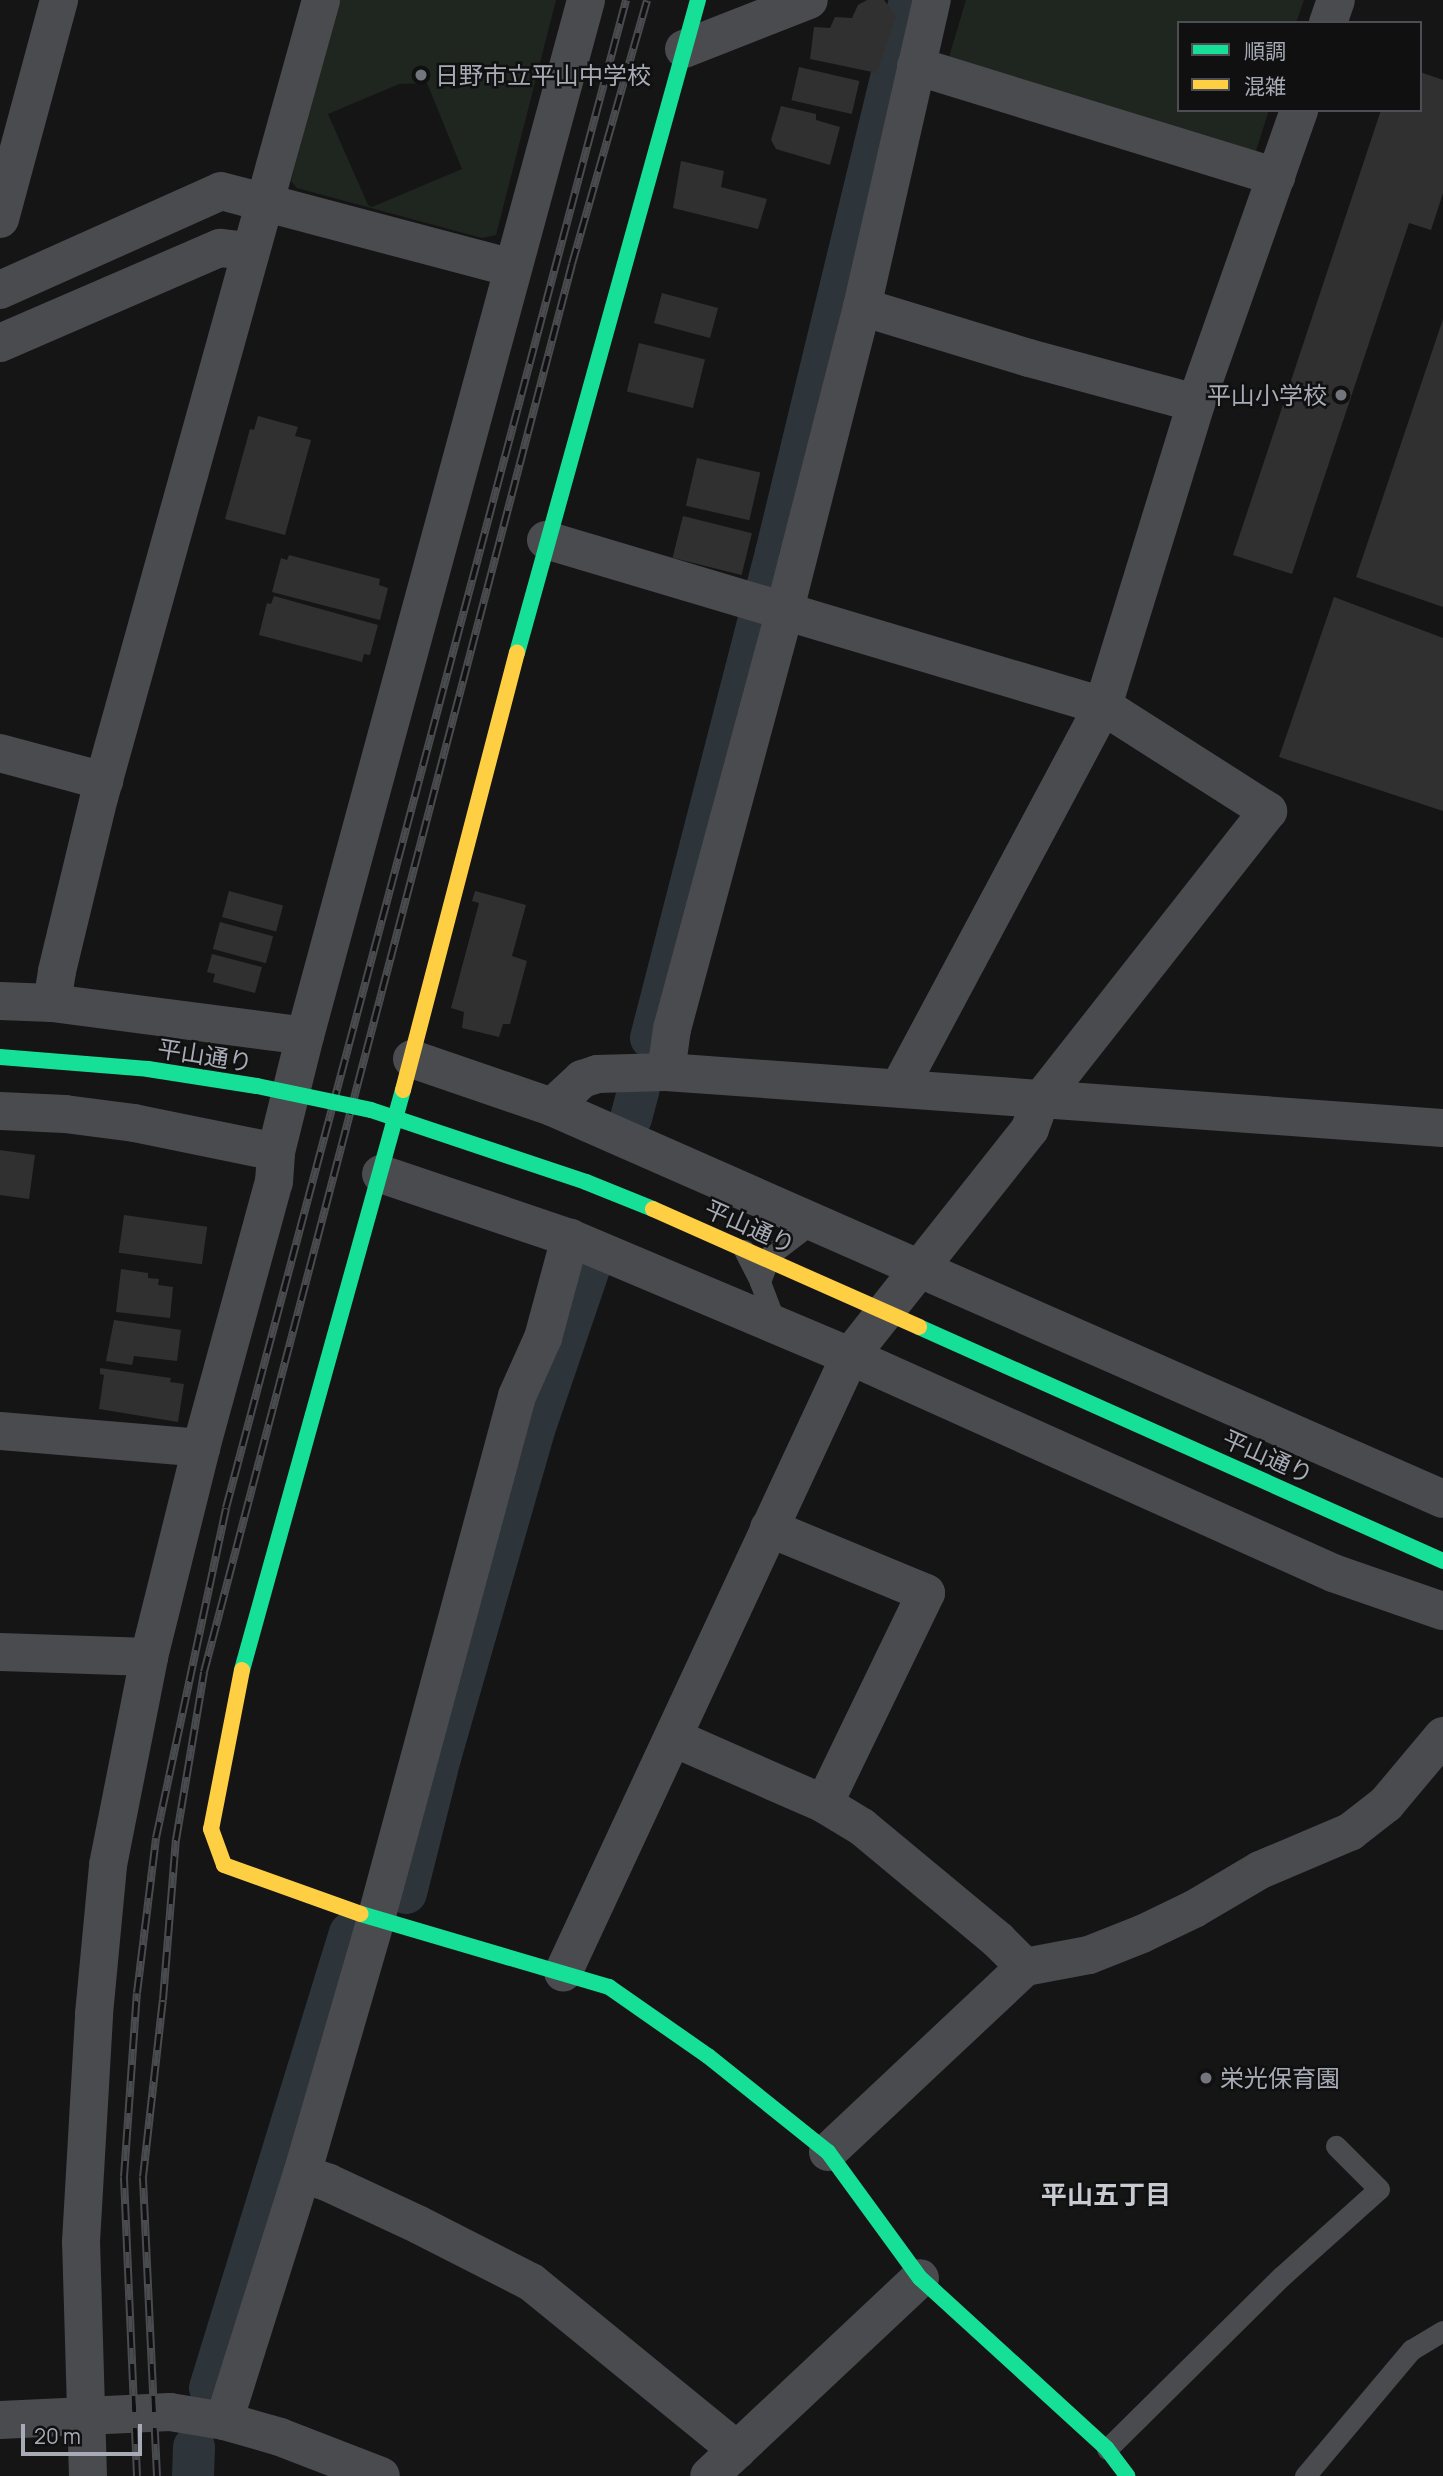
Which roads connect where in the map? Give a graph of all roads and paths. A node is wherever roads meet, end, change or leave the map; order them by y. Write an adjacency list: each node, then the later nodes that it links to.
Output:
1 (59, 0): 14 (street)
2 (321, 0): 13 (street)
3 (586, 0): 16 (street)
4 (698, 0): 9 (street)
5 (809, 0): 9 (street)
6 (932, 0): 10 (street)
7 (1336, 0): 8 (street)
8 (1329, 21)
9 (684, 49): 21 (street)
10 (916, 66): 12 (street); 18 (street)
11 (1297, 112): 12 (street)
12 (1276, 177): 20 (street)
13 (263, 204): 15 (street); 16 (street); 17 (street)
14 (0, 219)
15 (250, 251): 19 (street); 25 (street)
16 (512, 268): 28 (street)
17 (0, 290)
18 (862, 307): 20 (street); 22 (street)
19 (0, 343)
20 (1196, 402): 23 (street)
21 (546, 540): 22 (street); 31 (street)
22 (784, 613): 23 (street); 32 (street)
23 (1102, 706): 34 (street); 35 (street)
24 (0, 753): 25 (street)
25 (104, 780): 27 (street)
26 (0, 1000): 27 (street)
27 (52, 1003): 28 (street)
28 (305, 1036): 40 (street)
29 (0, 1049): 33 (lane)
30 (0, 1057): 52 (street, 平山通り, bridge)
31 (412, 1059): 36 (street); 41 (street)
32 (666, 1072): 34 (street); 36 (street)
33 (270, 1083)
34 (899, 1088): 35 (street)
35 (1040, 1101): 39 (street); 44 (street)
36 (552, 1107): 42 (street)
37 (0, 1111): 40 (street)
38 (413, 1116): 45 (lane)
39 (1443, 1128)
40 (276, 1152): 49 (street)
41 (381, 1174): 43 (street); 59 (street)
42 (813, 1222): 44 (street); 45 (lane)
43 (570, 1238): 46 (street); 59 (street)
44 (918, 1267): 47 (street); 50 (street)
45 (760, 1282): 46 (lane)
46 (777, 1325): 47 (street)
47 (850, 1356): 51 (street); 53 (street)
48 (0, 1431): 49 (street)
49 (201, 1448): 55 (street)
50 (1439, 1490)
51 (769, 1528): 57 (street); 58 (street)
52 (1443, 1560)
53 (1443, 1611)
54 (0, 1652): 55 (street)
55 (149, 1657): 67 (street)
56 (1443, 1736): 60 (street)
57 (674, 1738): 58 (street); 61 (street)
58 (824, 1804): 60 (street)
59 (376, 1920): 61 (street); 64 (street)
60 (1025, 1968): 63 (street)
61 (563, 1973): 63 (street)
62 (1336, 2146): 70 (lane)
63 (828, 2152): 65 (street)
64 (302, 2174): 69 (street); 71 (street)
65 (920, 2278): 70 (street); 71 (street)
66 (1443, 2331): 76 (lane)
67 (86, 2416): 68 (street); 69 (street); 72 (street)
68 (0, 2420)
69 (224, 2421): 73 (street)
70 (1107, 2449): 75 (street)
71 (737, 2450): 74 (street)
72 (88, 2476)
73 (380, 2476)
74 (709, 2476)
75 (1127, 2476)
76 (1305, 2476)

